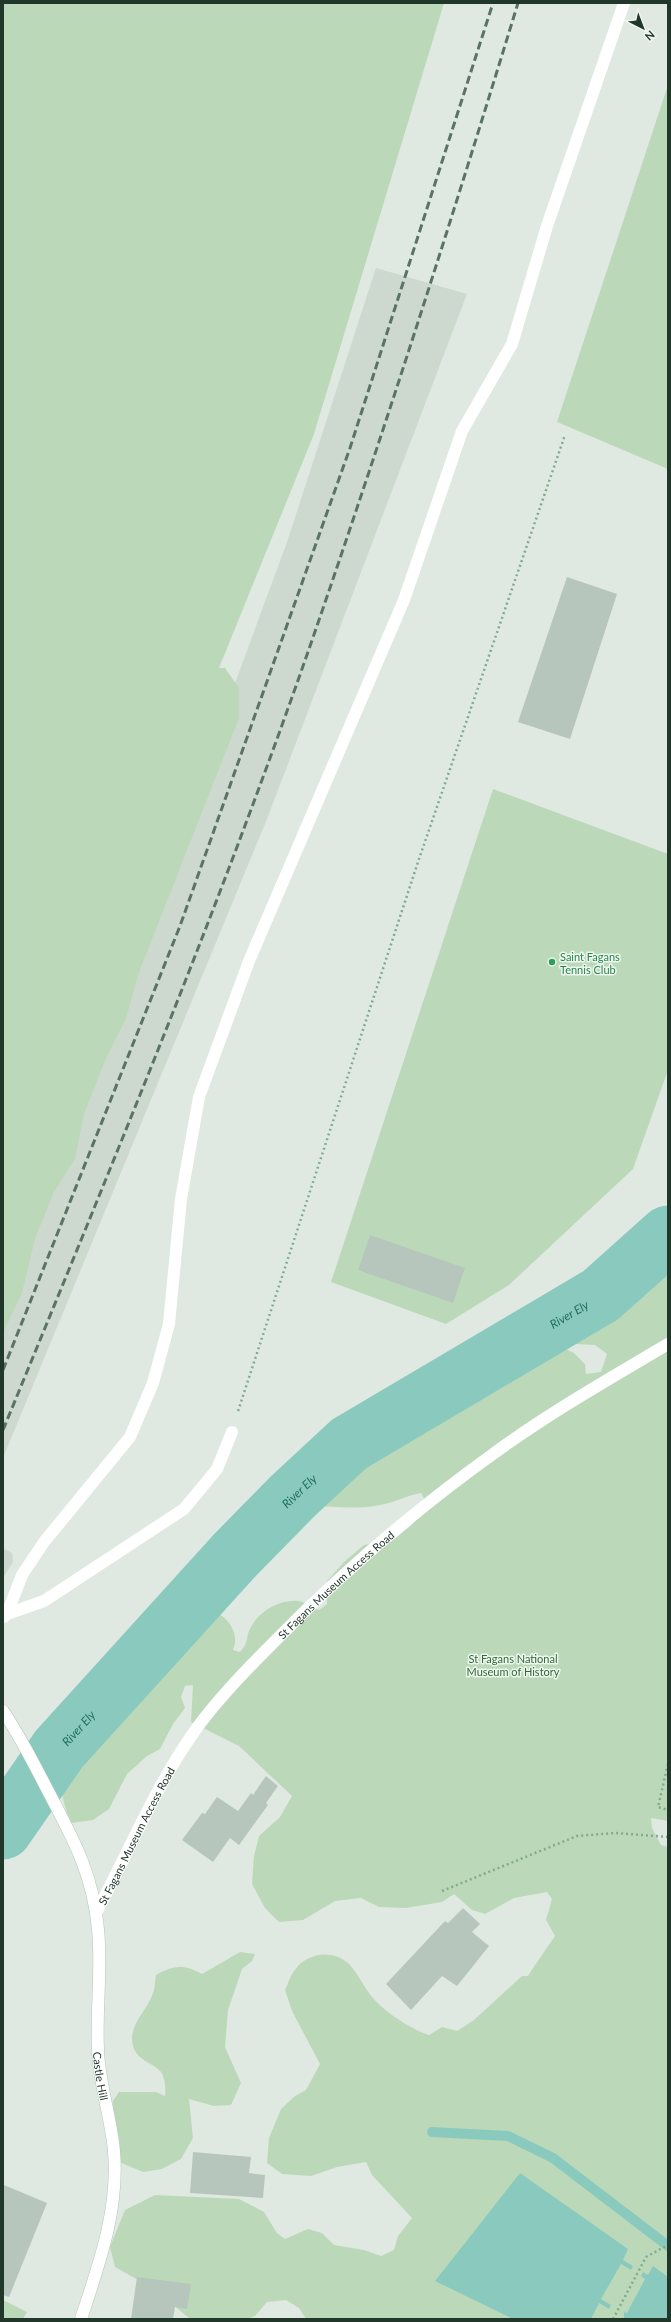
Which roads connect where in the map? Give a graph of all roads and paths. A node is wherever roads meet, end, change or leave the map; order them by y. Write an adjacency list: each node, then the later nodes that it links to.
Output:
1 (624, 3): 5 (street)
2 (565, 435): 4 (path)
3 (668, 1344): 11 (street, St Fagans Museum Access Road)
4 (232, 1432): 5 (street)
5 (5, 1616)
6 (3, 1711): 11 (street, Castle Hill)
7 (668, 1764): 8 (path)
8 (668, 1810)
9 (668, 1837): 10 (path)
10 (442, 1891)
11 (96, 1913): 13 (street, Castle Hill)
12 (668, 2245): 14 (path)
13 (81, 2319)
14 (613, 2319)

